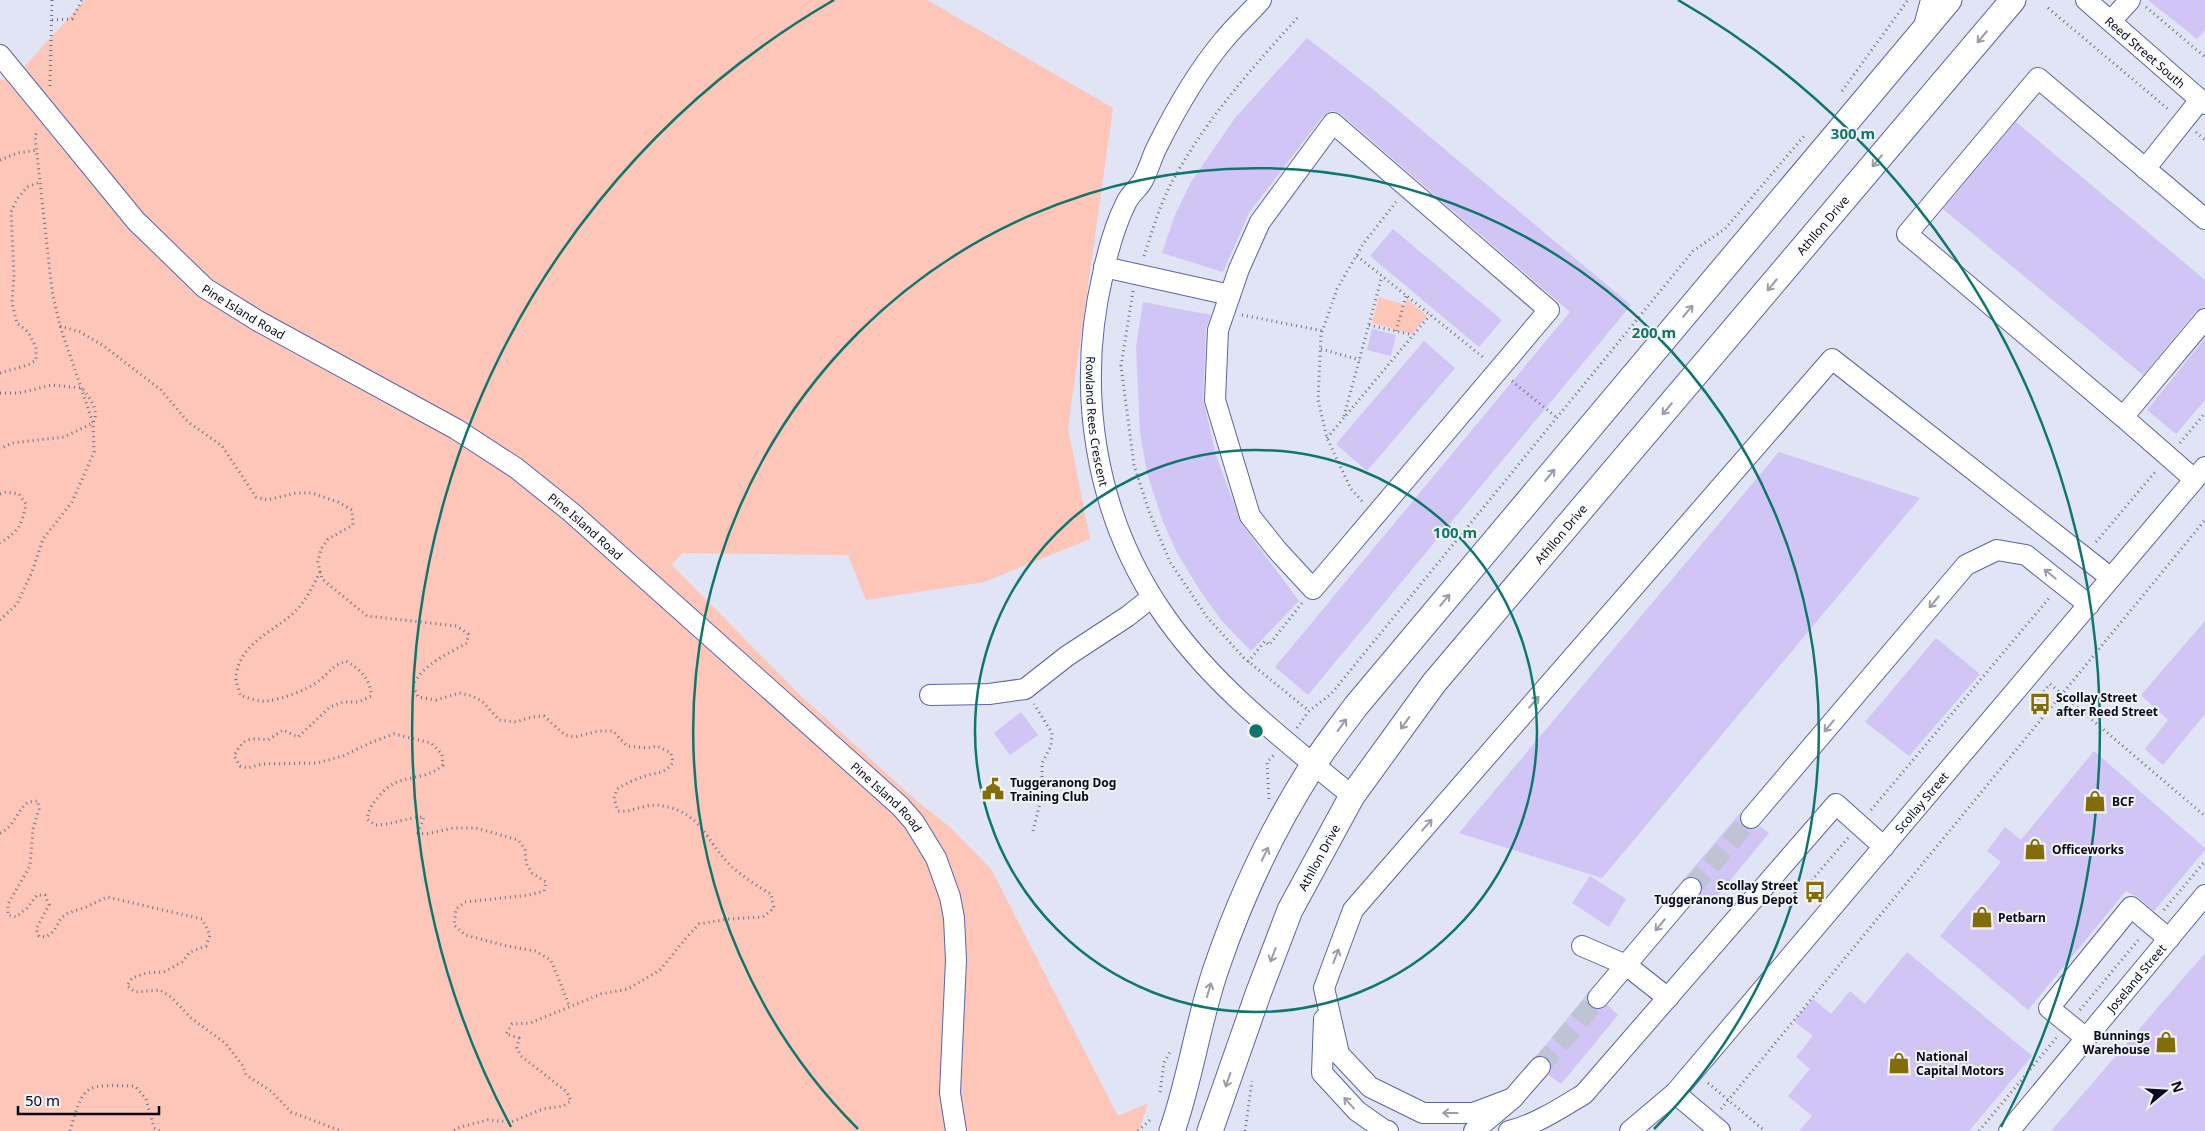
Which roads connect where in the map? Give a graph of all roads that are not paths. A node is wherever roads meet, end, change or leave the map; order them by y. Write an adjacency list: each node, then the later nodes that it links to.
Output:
1 (1262, 0): 14 (street, Rowland Rees Crescent)
2 (1931, 0): 9 (street)
3 (1949, 0): 9 (main road)
4 (1961, 0): 9 (main road)
5 (2013, 0): 24 (main road, Athllon Drive, one-way to 24)
6 (2086, 0): 8 (street, Reed Street South)
7 (2138, 3): 8 (street)
8 (2111, 21): 11 (street, Reed Street South)
9 (1922, 32): 23 (main road, one-way to 9)
10 (0, 55): 41 (street, Pine Island Road)
11 (2202, 102): 12 (street)
12 (2145, 169): 13 (street); 17 (street)
13 (2205, 219)
14 (1104, 267): 15 (street); 20 (street, Rowland Rees Crescent)
15 (1227, 303): 15 (street)
16 (2205, 319): 17 (street)
17 (2122, 417): 18 (street)
18 (2200, 473): 19 (street, Scollay Street)
19 (2111, 578): 21 (street, Scollay Street); 32 (street, one-way to 19)
20 (1152, 597): 22 (street); 23 (street, Rowland Rees Crescent)
21 (2089, 605): 25 (street, one-way to 25); 26 (street, Scollay Street)
22 (930, 695)
23 (1314, 765): 24 (street, Rowland Rees Crescent); 39 (main road, one-way to 23)
24 (1352, 796): 42 (main road, Athllon Drive, one-way to 42)
25 (1750, 818)
26 (1884, 847): 34 (street); 37 (street, Scollay Street)
27 (1692, 888): 31 (street, one-way to 31)
28 (2205, 895): 29 (street, Joseland Street)
29 (2169, 939): 35 (street, Joseland Street); 35 (street)
30 (1582, 946): 31 (street)
31 (1626, 966): 33 (street); 34 (street)
32 (1324, 989): 38 (street, one-way to 32); 43 (street, one-way to 32)
33 (1598, 998)
34 (1668, 998): 45 (street)
35 (2086, 1038): 47 (street, Joseland Street)
36 (1540, 1067): 38 (street)
37 (1676, 1093): 40 (street); 46 (street, Scollay Street)
38 (1513, 1098): 44 (street)
39 (1164, 1123)
40 (1715, 1127)
41 (952, 1130)
42 (1210, 1131)
43 (1388, 1131)
44 (1474, 1131)
45 (1509, 1131)
46 (1630, 1131)
47 (2009, 1131)

